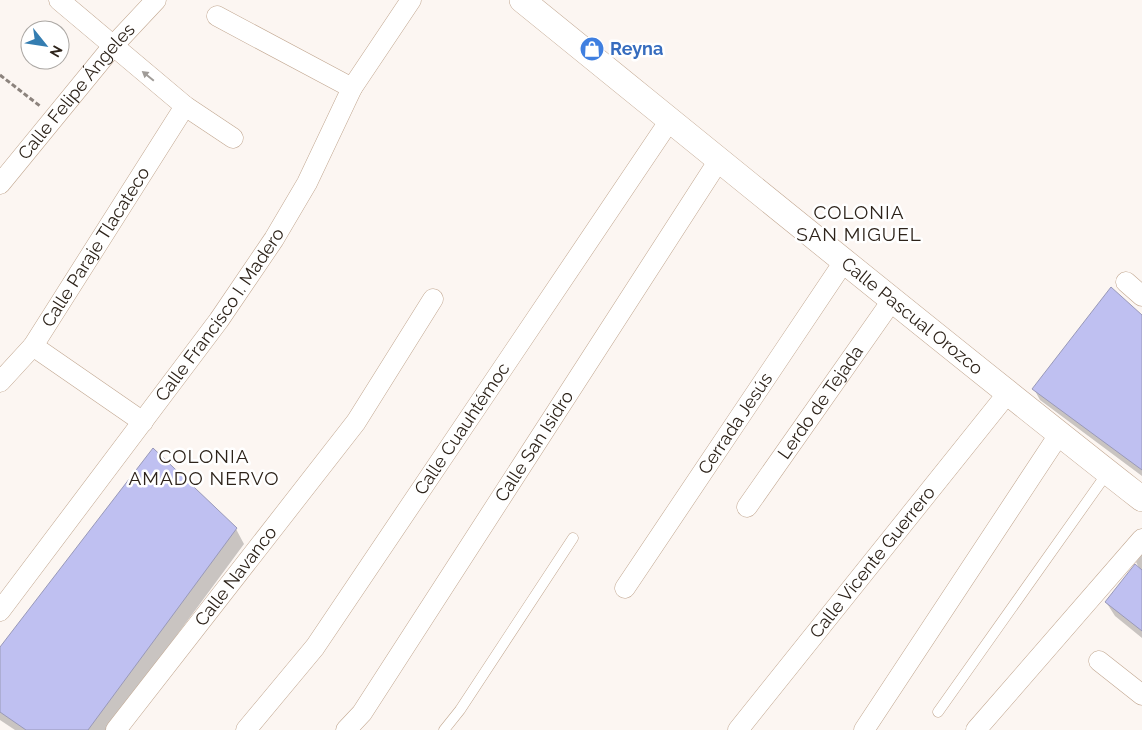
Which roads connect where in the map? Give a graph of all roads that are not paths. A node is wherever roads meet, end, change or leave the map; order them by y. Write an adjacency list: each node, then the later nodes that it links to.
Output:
1 (59, 0): 6 (street)
2 (156, 0): 6 (street, Calle Felipe Ángeles)
3 (411, 0): 7 (street, Calle Francisco I. Madero)
4 (522, 0): 9 (street, Calle Pascual Orozco)
5 (217, 16): 7 (street)
6 (112, 47): 8 (street, one-way to 6); 12 (street, Calle Felipe Ángeles)
7 (352, 88): 21 (street, Calle Francisco I. Madero)
8 (186, 106): 10 (street); 18 (street, Calle Paraje Tlacateco)
9 (670, 120): 11 (street, Calle Pascual Orozco); 34 (street, Calle Cuauhtémoc)
10 (233, 138)
11 (719, 160): 13 (street, Calle Pascual Orozco); 35 (street, Calle San Isidro)
12 (0, 184)
13 (845, 260): 17 (street, Calle Pascual Orozco); 28 (street, Cerrada Jesús)
14 (1126, 282): 15 (street)
15 (1142, 296)
16 (433, 299): 33 (street, Calle Navanco)
17 (893, 299): 20 (street, Calle Pascual Orozco); 25 (street, Lerdo de Tejada)
18 (33, 346): 19 (street, Calle Paraje Tlacateco); 21 (street)
19 (0, 382)
20 (1008, 394): 22 (street, Calle Pascual Orozco); 37 (street, Calle Vicente Guerrero)
21 (143, 422): 29 (street, Calle Francisco I. Madero)
22 (1060, 434): 23 (street, Calle Pascual Orozco); 38 (street)
23 (1108, 472): 24 (street, Calle Pascual Orozco); 32 (lane)
24 (1142, 499)
25 (747, 507)
26 (573, 538): 36 (lane)
27 (1142, 540): 39 (street)
28 (625, 588)
29 (0, 611)
30 (1099, 661): 31 (street)
31 (1142, 695)
32 (938, 712)
33 (116, 730)
34 (246, 730)
35 (346, 730)
36 (444, 730)
37 (738, 730)
38 (864, 730)
39 (976, 730)

